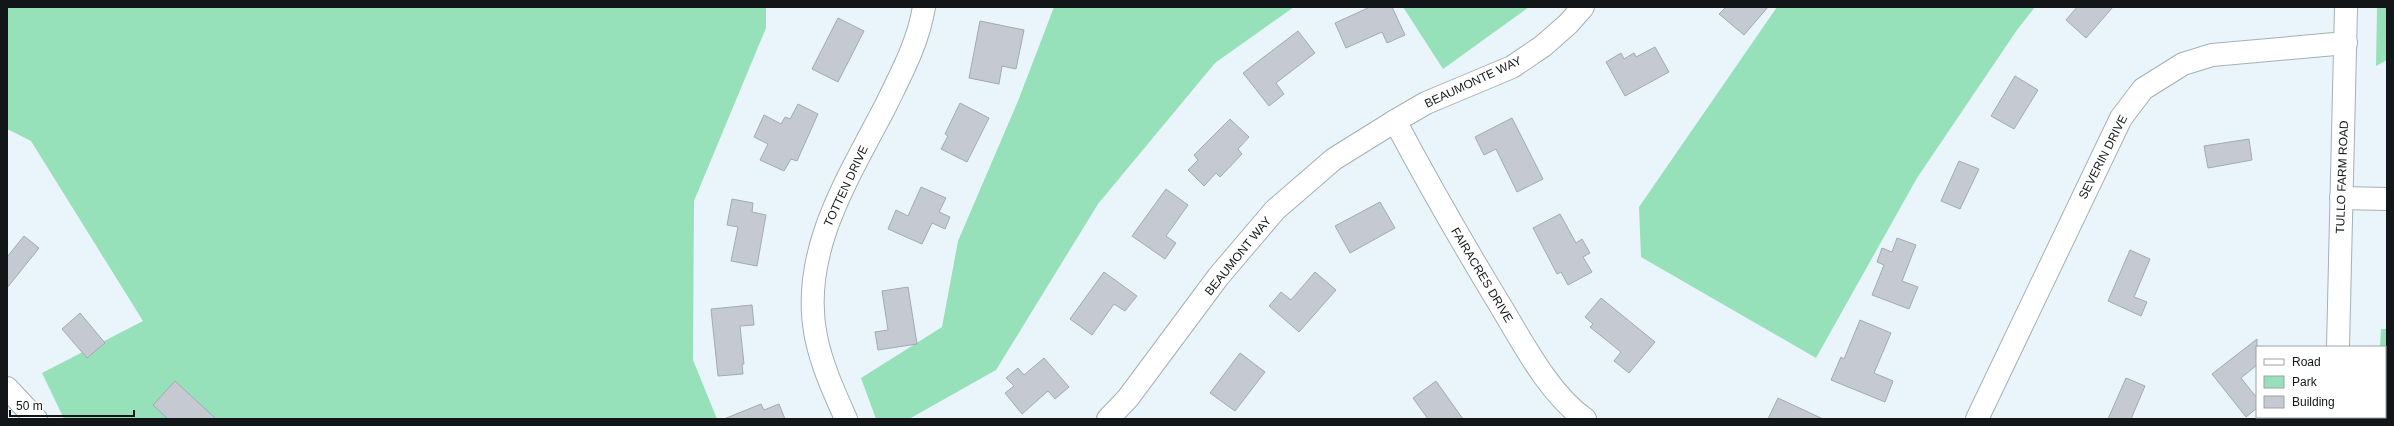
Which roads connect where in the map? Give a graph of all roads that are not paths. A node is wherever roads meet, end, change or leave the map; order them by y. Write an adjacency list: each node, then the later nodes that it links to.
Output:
1 (924, 7): 11 (street, TOTTEN DRIVE)
2 (1583, 7): 5 (street, BEAUMONTE WAY)
3 (2346, 7): 4 (street, TULLO FARM ROAD)
4 (2346, 44): 6 (street, TULLO FARM ROAD); 14 (street, SEVERIN DRIVE)
5 (1395, 121): 12 (street, BEAUMONT WAY); 13 (street, FAIRACRES DRIVE)
6 (2341, 198): 7 (street); 8 (street, TULLO FARM ROAD)
7 (2387, 199)
8 (2338, 346)
9 (7, 388): 10 (street)
10 (36, 419)
11 (846, 419)
12 (1108, 419)
13 (1585, 419)
14 (1977, 419)

